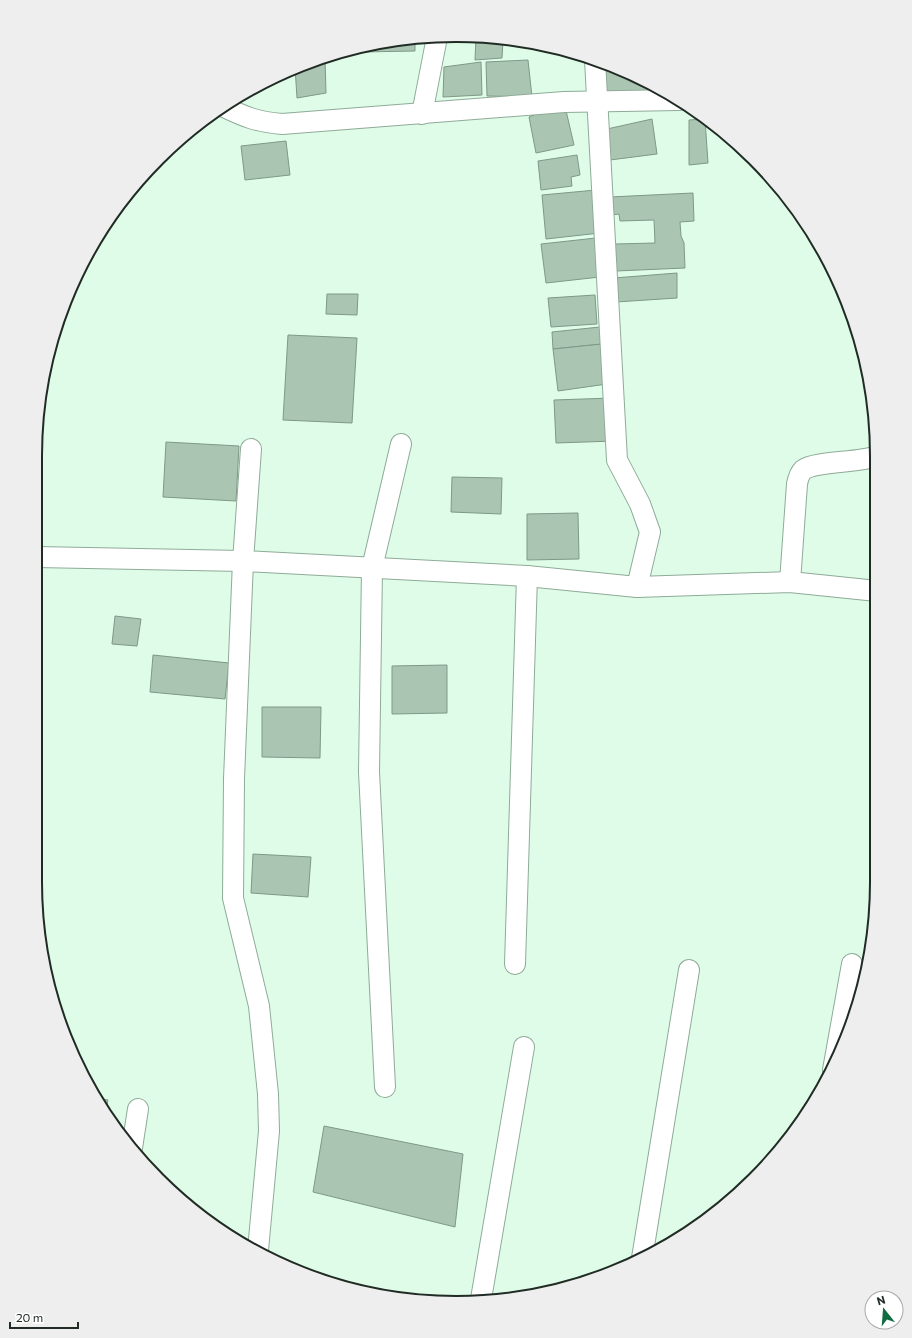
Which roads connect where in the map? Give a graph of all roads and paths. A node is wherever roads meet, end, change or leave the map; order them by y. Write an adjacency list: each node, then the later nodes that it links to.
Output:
1 (435, 43): 6 (street)
2 (595, 67): 4 (street)
3 (668, 100): 4 (street)
4 (598, 102): 6 (street); 15 (street)
5 (230, 110): 6 (street)
6 (422, 114)
7 (402, 444): 12 (street)
8 (252, 449): 11 (street)
9 (870, 458): 14 (street)
10 (42, 557): 11 (street)
11 (243, 561): 12 (street); 25 (street)
12 (372, 568): 13 (street); 22 (street)
13 (527, 576): 15 (street); 17 (street)
14 (790, 582): 15 (street); 16 (street)
15 (637, 587)
16 (870, 590)
17 (515, 964)
18 (852, 964): 20 (street)
19 (689, 970): 26 (street)
20 (839, 1038)
21 (524, 1047): 27 (street)
22 (385, 1087)
23 (138, 1109): 24 (street)
24 (133, 1140)
25 (258, 1246)
26 (643, 1251)
27 (482, 1295)

